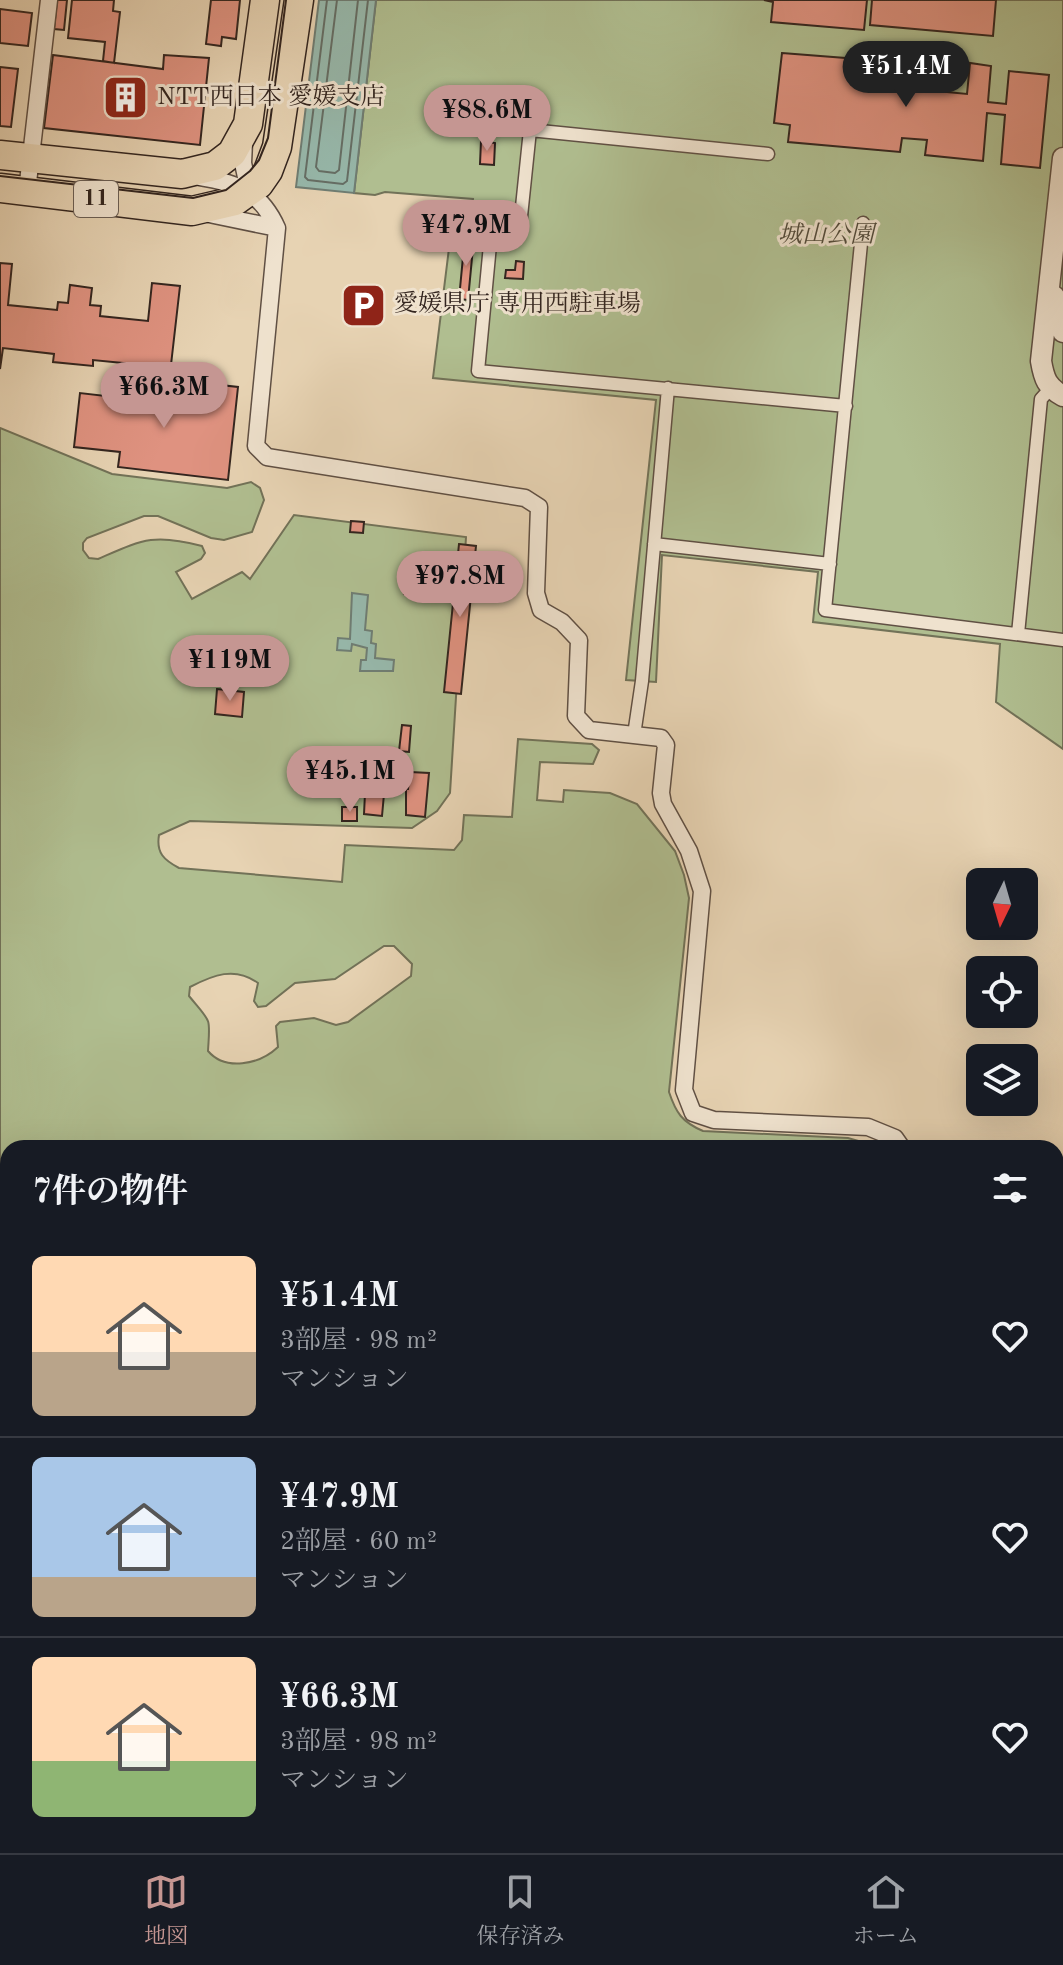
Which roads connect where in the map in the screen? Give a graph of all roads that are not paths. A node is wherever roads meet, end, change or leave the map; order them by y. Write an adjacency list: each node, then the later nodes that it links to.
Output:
1 (49, 0): 8 (street)
2 (265, 0): 4 (highway)
3 (299, 0): 11 (highway, 11)
4 (245, 134): 9 (highway, 11); 11 (street)
5 (768, 154): 15 (street)
6 (0, 155): 8 (highway, 11)
7 (1063, 158): 17 (street)
8 (31, 159): 9 (highway, 11); 10 (street)
9 (182, 174): 11 (street)
10 (14, 190): 12 (highway, 11)
11 (249, 191): 12 (highway, 11); 16 (street)
12 (192, 211): 16 (street)
13 (470, 221): 15 (street)
14 (863, 223): 23 (street)
15 (492, 224): 21 (street)
16 (277, 228): 28 (street)
17 (1051, 280): 18 (street); 20 (street)
18 (1063, 332)
19 (1063, 341): 20 (street)
20 (1041, 361): 22 (street)
21 (668, 388): 23 (street); 24 (street)
22 (1057, 392): 26 (street)
23 (846, 406): 25 (street)
24 (654, 544): 25 (street); 28 (street)
25 (830, 564): 26 (street)
26 (1018, 634): 27 (street)
27 (1063, 640)
28 (634, 735): 29 (street)
29 (896, 1140)

